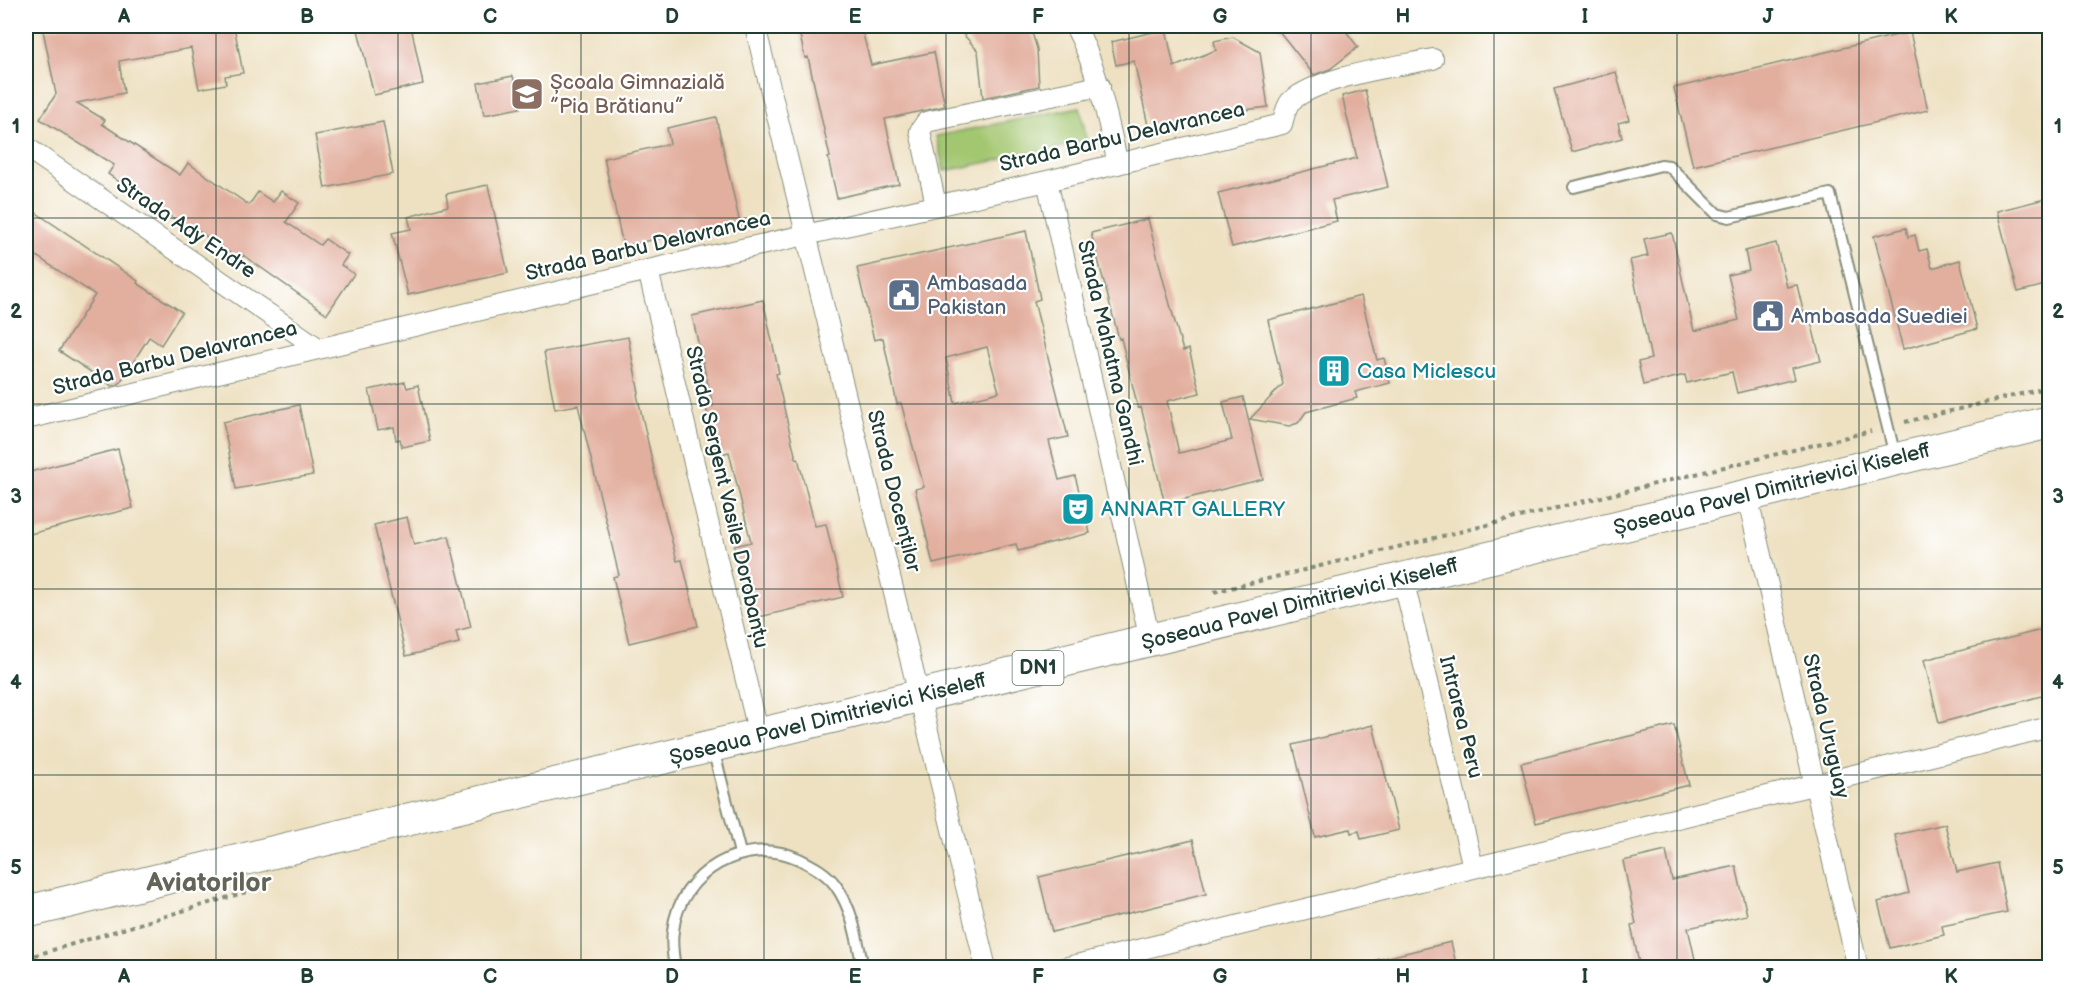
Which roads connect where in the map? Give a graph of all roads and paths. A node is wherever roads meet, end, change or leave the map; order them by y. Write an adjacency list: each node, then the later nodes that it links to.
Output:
1 (755, 26): 10 (street, Strada Docenților)
2 (1075, 26): 4 (street)
3 (1433, 59): 6 (street, Strada Barbu Delavrancea)
4 (1100, 86): 6 (street); 9 (street)
5 (26, 147): 12 (street, Strada Ady Endre)
6 (1118, 164): 7 (street, Strada Barbu Delavrancea)
7 (1047, 181): 9 (street, Strada Barbu Delavrancea); 18 (street, Strada Mahatma Gandhi)
8 (1574, 187): 15 (lane)
9 (936, 205): 10 (street, Strada Barbu Delavrancea)
10 (806, 234): 11 (street, Strada Barbu Delavrancea); 19 (street, Strada Docenților)
11 (648, 270): 12 (street, Strada Barbu Delavrancea); 21 (street, Strada Sergent Vasile Dorobanțu)
12 (318, 348): 13 (street, Strada Barbu Delavrancea)
13 (26, 419)
14 (2049, 422): 15 (main road, Șoseaua Pavel Dimitrievici Kiseleff / DN1)
15 (1896, 459): 16 (main road, Șoseaua Pavel Dimitrievici Kiseleff / DN1)
16 (1747, 496): 17 (main road, Șoseaua Pavel Dimitrievici Kiseleff / DN1); 23 (street, Strada Uruguay)
17 (1403, 579): 18 (main road, Șoseaua Pavel Dimitrievici Kiseleff / DN1); 25 (street, Intrarea Peru)
18 (1150, 640): 19 (main road, Șoseaua Pavel Dimitrievici Kiseleff / DN1)
19 (920, 696): 21 (main road, Șoseaua Pavel Dimitrievici Kiseleff / DN1); 29 (street, Strada Docenților)
20 (2049, 728): 23 (street)
21 (759, 735): 22 (main road, Șoseaua Pavel Dimitrievici Kiseleff / DN1)
22 (712, 747): 24 (lane); 26 (main road, Șoseaua Pavel Dimitrievici Kiseleff / DN1)
23 (1815, 784): 25 (street); 31 (street, Strada Uruguay)
24 (740, 854): 27 (lane); 28 (lane)
25 (1473, 867): 30 (street)
26 (26, 912)
27 (675, 968)
28 (863, 968)
29 (986, 968)
30 (1064, 968)
31 (1858, 968)

